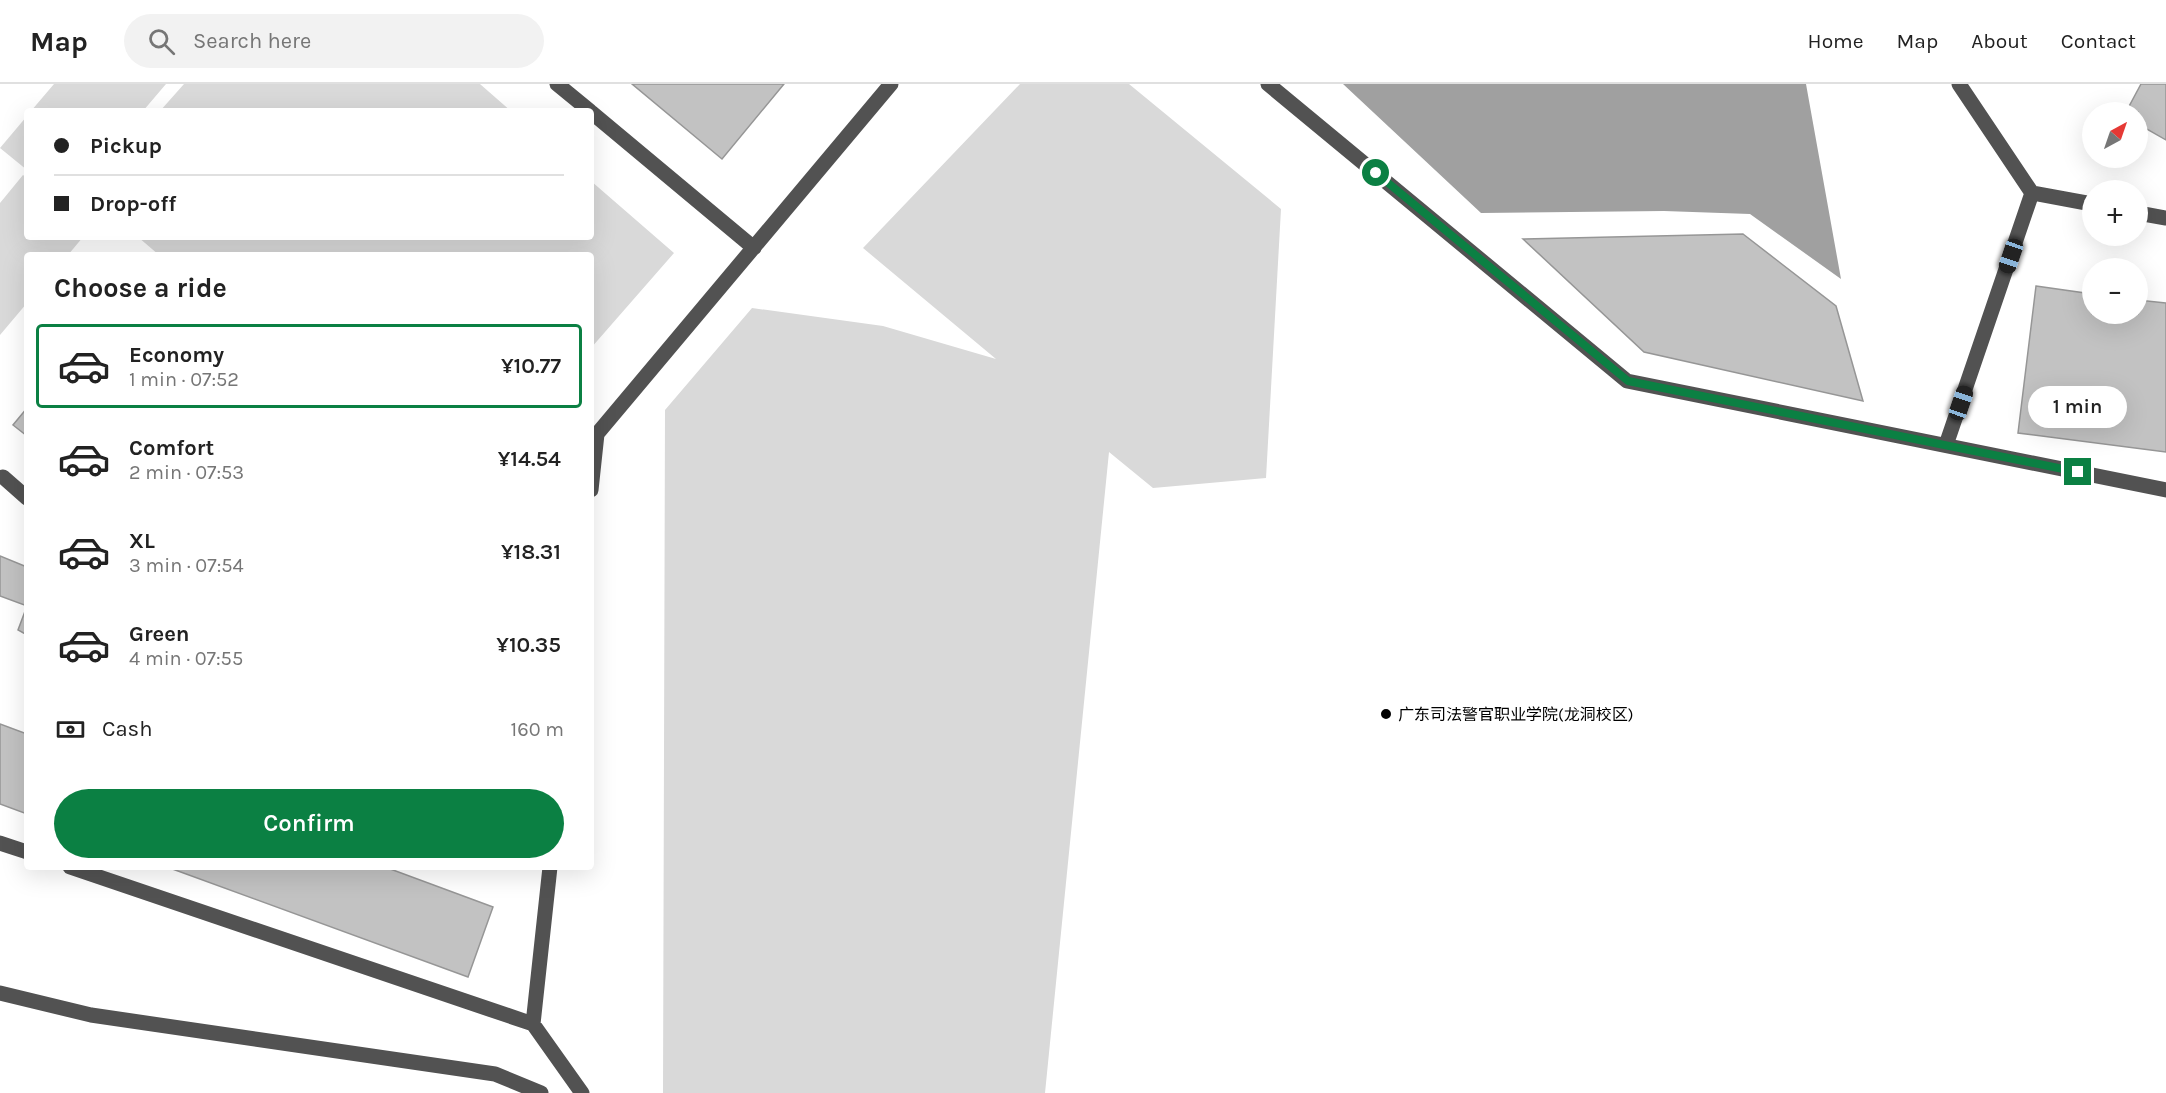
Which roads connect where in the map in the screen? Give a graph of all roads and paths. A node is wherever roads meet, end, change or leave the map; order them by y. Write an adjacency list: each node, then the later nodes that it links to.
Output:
1 (557, 84): 5 (lane)
2 (891, 84): 11 (lane)
3 (1268, 84): 12 (lane)
4 (1959, 84): 7 (lane)
5 (585, 108)
6 (594, 115): 11 (lane)
7 (2032, 193): 8 (lane); 12 (lane)
8 (2082, 202)
9 (2148, 215): 10 (lane)
10 (2166, 218)
11 (754, 248): 13 (lane)
12 (1946, 446): 15 (lane)
13 (594, 462)
14 (3, 477): 16 (lane)
15 (2166, 490)
16 (24, 495)
17 (0, 843): 18 (lane)
18 (24, 851)
19 (79, 870): 22 (lane)
20 (550, 870): 22 (lane)
21 (0, 993): 23 (lane)
22 (533, 1024): 24 (lane)
23 (541, 1093)
24 (582, 1093)

